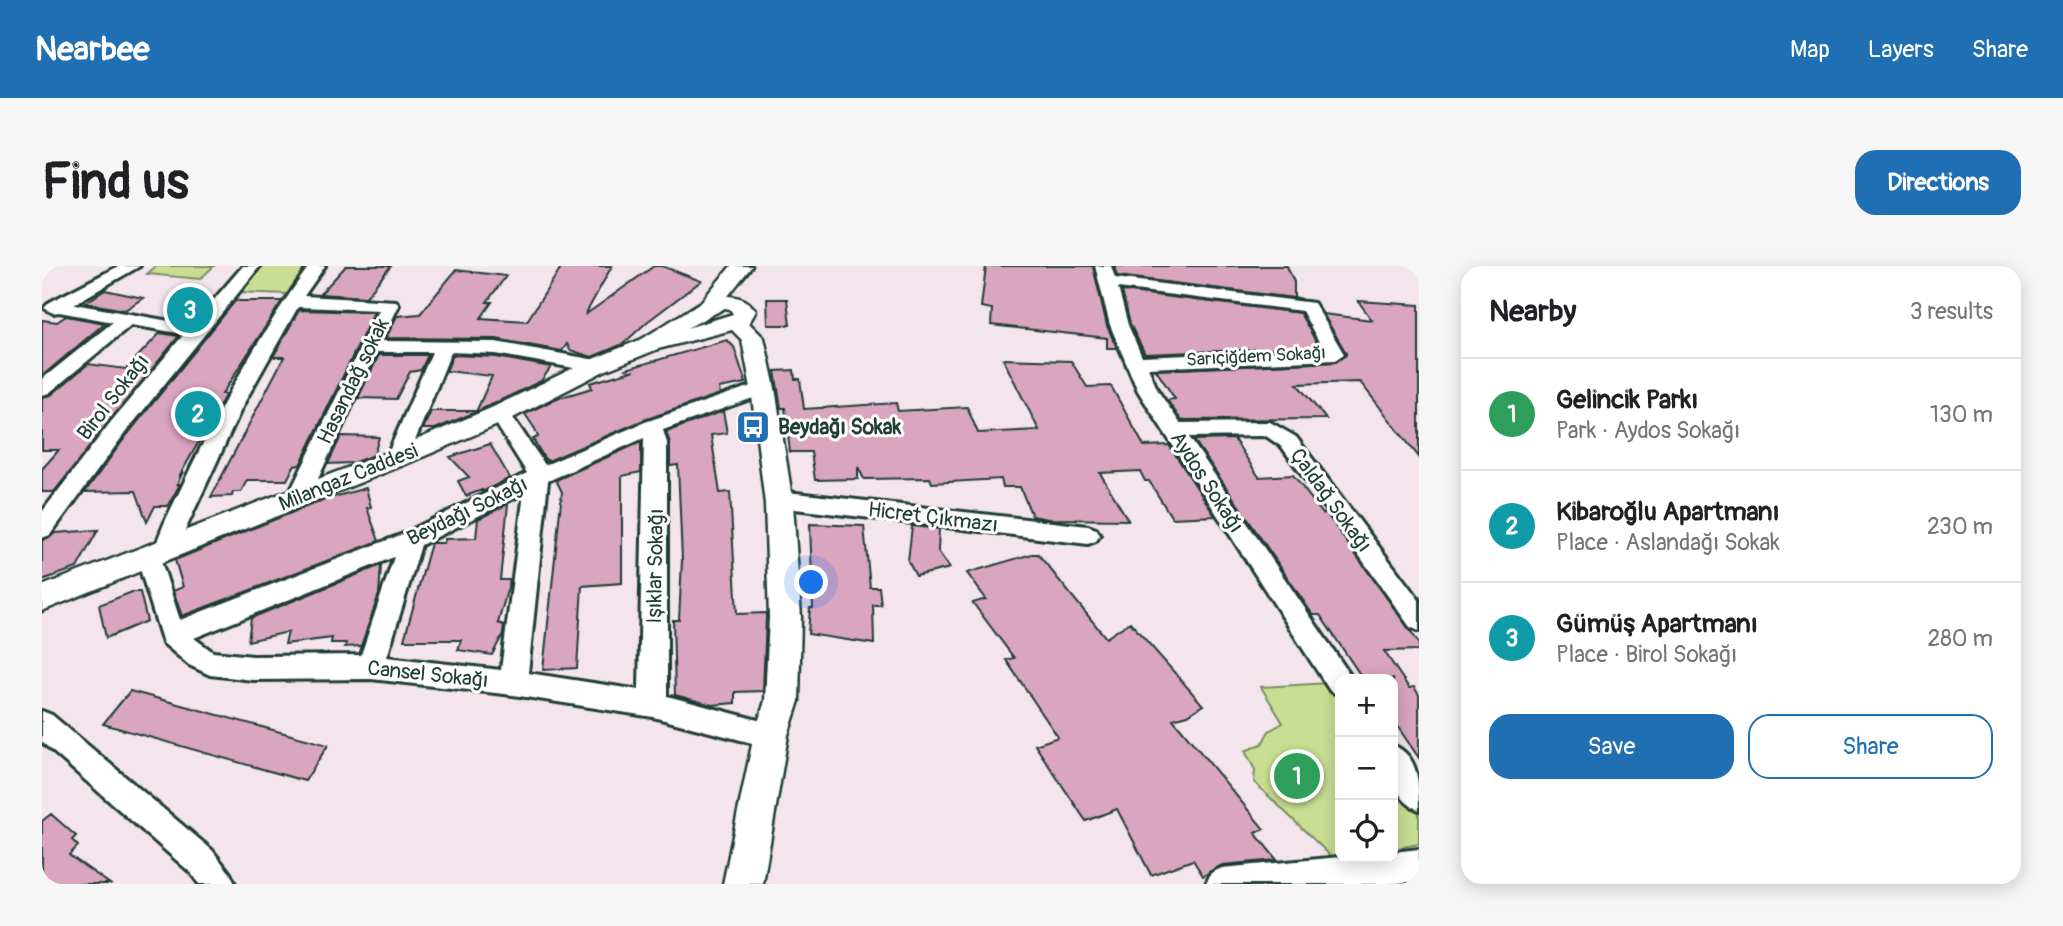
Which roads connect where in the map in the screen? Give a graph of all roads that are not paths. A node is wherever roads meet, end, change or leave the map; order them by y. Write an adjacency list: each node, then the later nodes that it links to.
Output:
1 (132, 266): 9 (street)
2 (252, 266): 12 (street, Birol Sokağı)
3 (317, 266): 7 (street)
4 (742, 266): 8 (street, Milangaz Caddesi)
5 (748, 266): 10 (street)
6 (1106, 274): 16 (street, Aydos Sokağı); 16 (street, Sarıçiğdem Sokağı)
7 (291, 300): 15 (street, Hasandağ sokak); 30 (street)
8 (708, 306): 10 (street); 13 (street, Milangaz Caddesi)
9 (49, 310): 11 (street)
10 (737, 319): 13 (street, Milangaz Caddesi); 19 (street)
11 (126, 320): 12 (street); 18 (street)
12 (195, 331): 27 (street, Birol Sokağı)
13 (650, 344): 17 (street, Milangaz Caddesi)
14 (444, 346): 15 (street); 17 (street); 23 (street)
15 (369, 347): 25 (street, Hasandağ sokak)
16 (1136, 363): 22 (street, Aydos Sokağı)
17 (597, 366): 20 (street, Milangaz Caddesi)
18 (42, 388)
19 (763, 388): 21 (street, Beydağı Sokağı); 26 (street)
20 (500, 414): 23 (street, Milangaz Caddesi); 24 (street)
21 (652, 426): 24 (street, Beydağı Sokağı); 37 (street, Işıklar Sokağı)
22 (1173, 430): 32 (street, Çaldağ Sokağı); 35 (street, Aydos Sokağı)
23 (397, 458): 25 (street, Milangaz Caddesi)
24 (537, 477): 29 (street, Beydağı Sokağı); 36 (street)
25 (299, 496): 30 (street, Milangaz Caddesi)
26 (778, 499): 28 (street, Hicret Çıkmazı); 39 (street)
27 (42, 529)
28 (1088, 536)
29 (411, 540): 33 (street, Beydağı Sokağı); 34 (street)
30 (157, 552): 31 (street, Milangaz Caddesi); 33 (street)
31 (42, 599)
32 (1419, 620)
33 (172, 635): 34 (street, Cansel Sokağı)
34 (371, 667): 36 (street, Cansel Sokağı)
35 (1335, 675)
36 (513, 683): 37 (street, Cansel Sokağı)
37 (653, 705): 39 (street, Cansel Sokağı)
38 (42, 724): 44 (street)
39 (771, 735): 45 (street)
40 (1398, 766): 41 (street)
41 (1419, 794)
42 (1419, 865): 43 (street)
43 (1329, 879): 46 (street)
44 (219, 884)
45 (743, 884)
46 (1222, 884)

